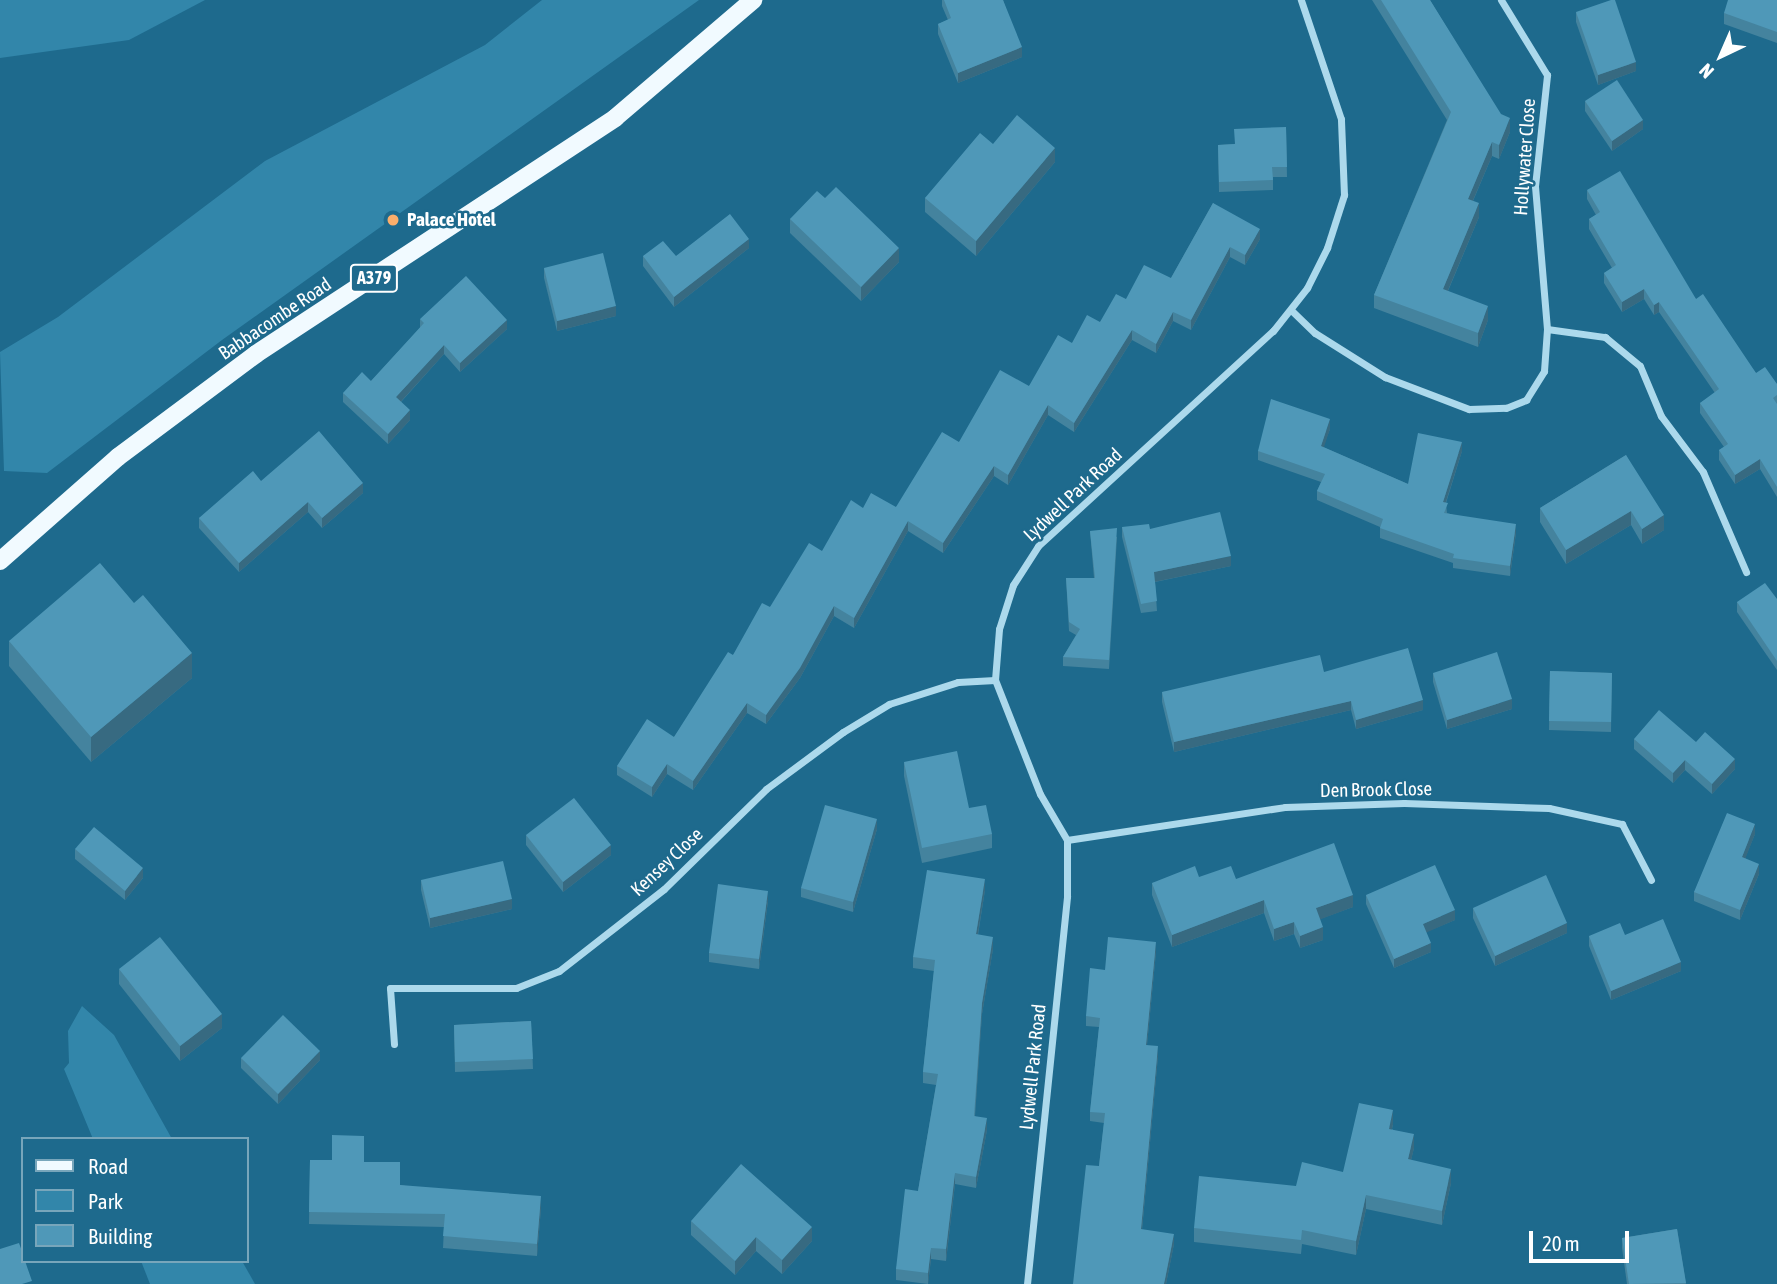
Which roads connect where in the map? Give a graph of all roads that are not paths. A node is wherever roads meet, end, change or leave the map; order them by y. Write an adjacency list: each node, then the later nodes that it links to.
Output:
1 (753, 0): 6 (main road, Babbacombe Road / A379)
2 (1301, 0): 4 (street, Lydwell Park Road)
3 (1501, 0): 5 (street, Hollywater Close)
4 (1291, 310): 5 (street, Hollywater Close); 8 (street, Lydwell Park Road)
5 (1547, 328): 7 (street)
6 (0, 561)
7 (1745, 572)
8 (995, 680): 9 (street, Lydwell Park Road); 11 (street, Kensey Close)
9 (1067, 840): 10 (street, Den Brook Close); 12 (street, Lydwell Park Road)
10 (1651, 880)
11 (394, 1044)
12 (1027, 1284)

